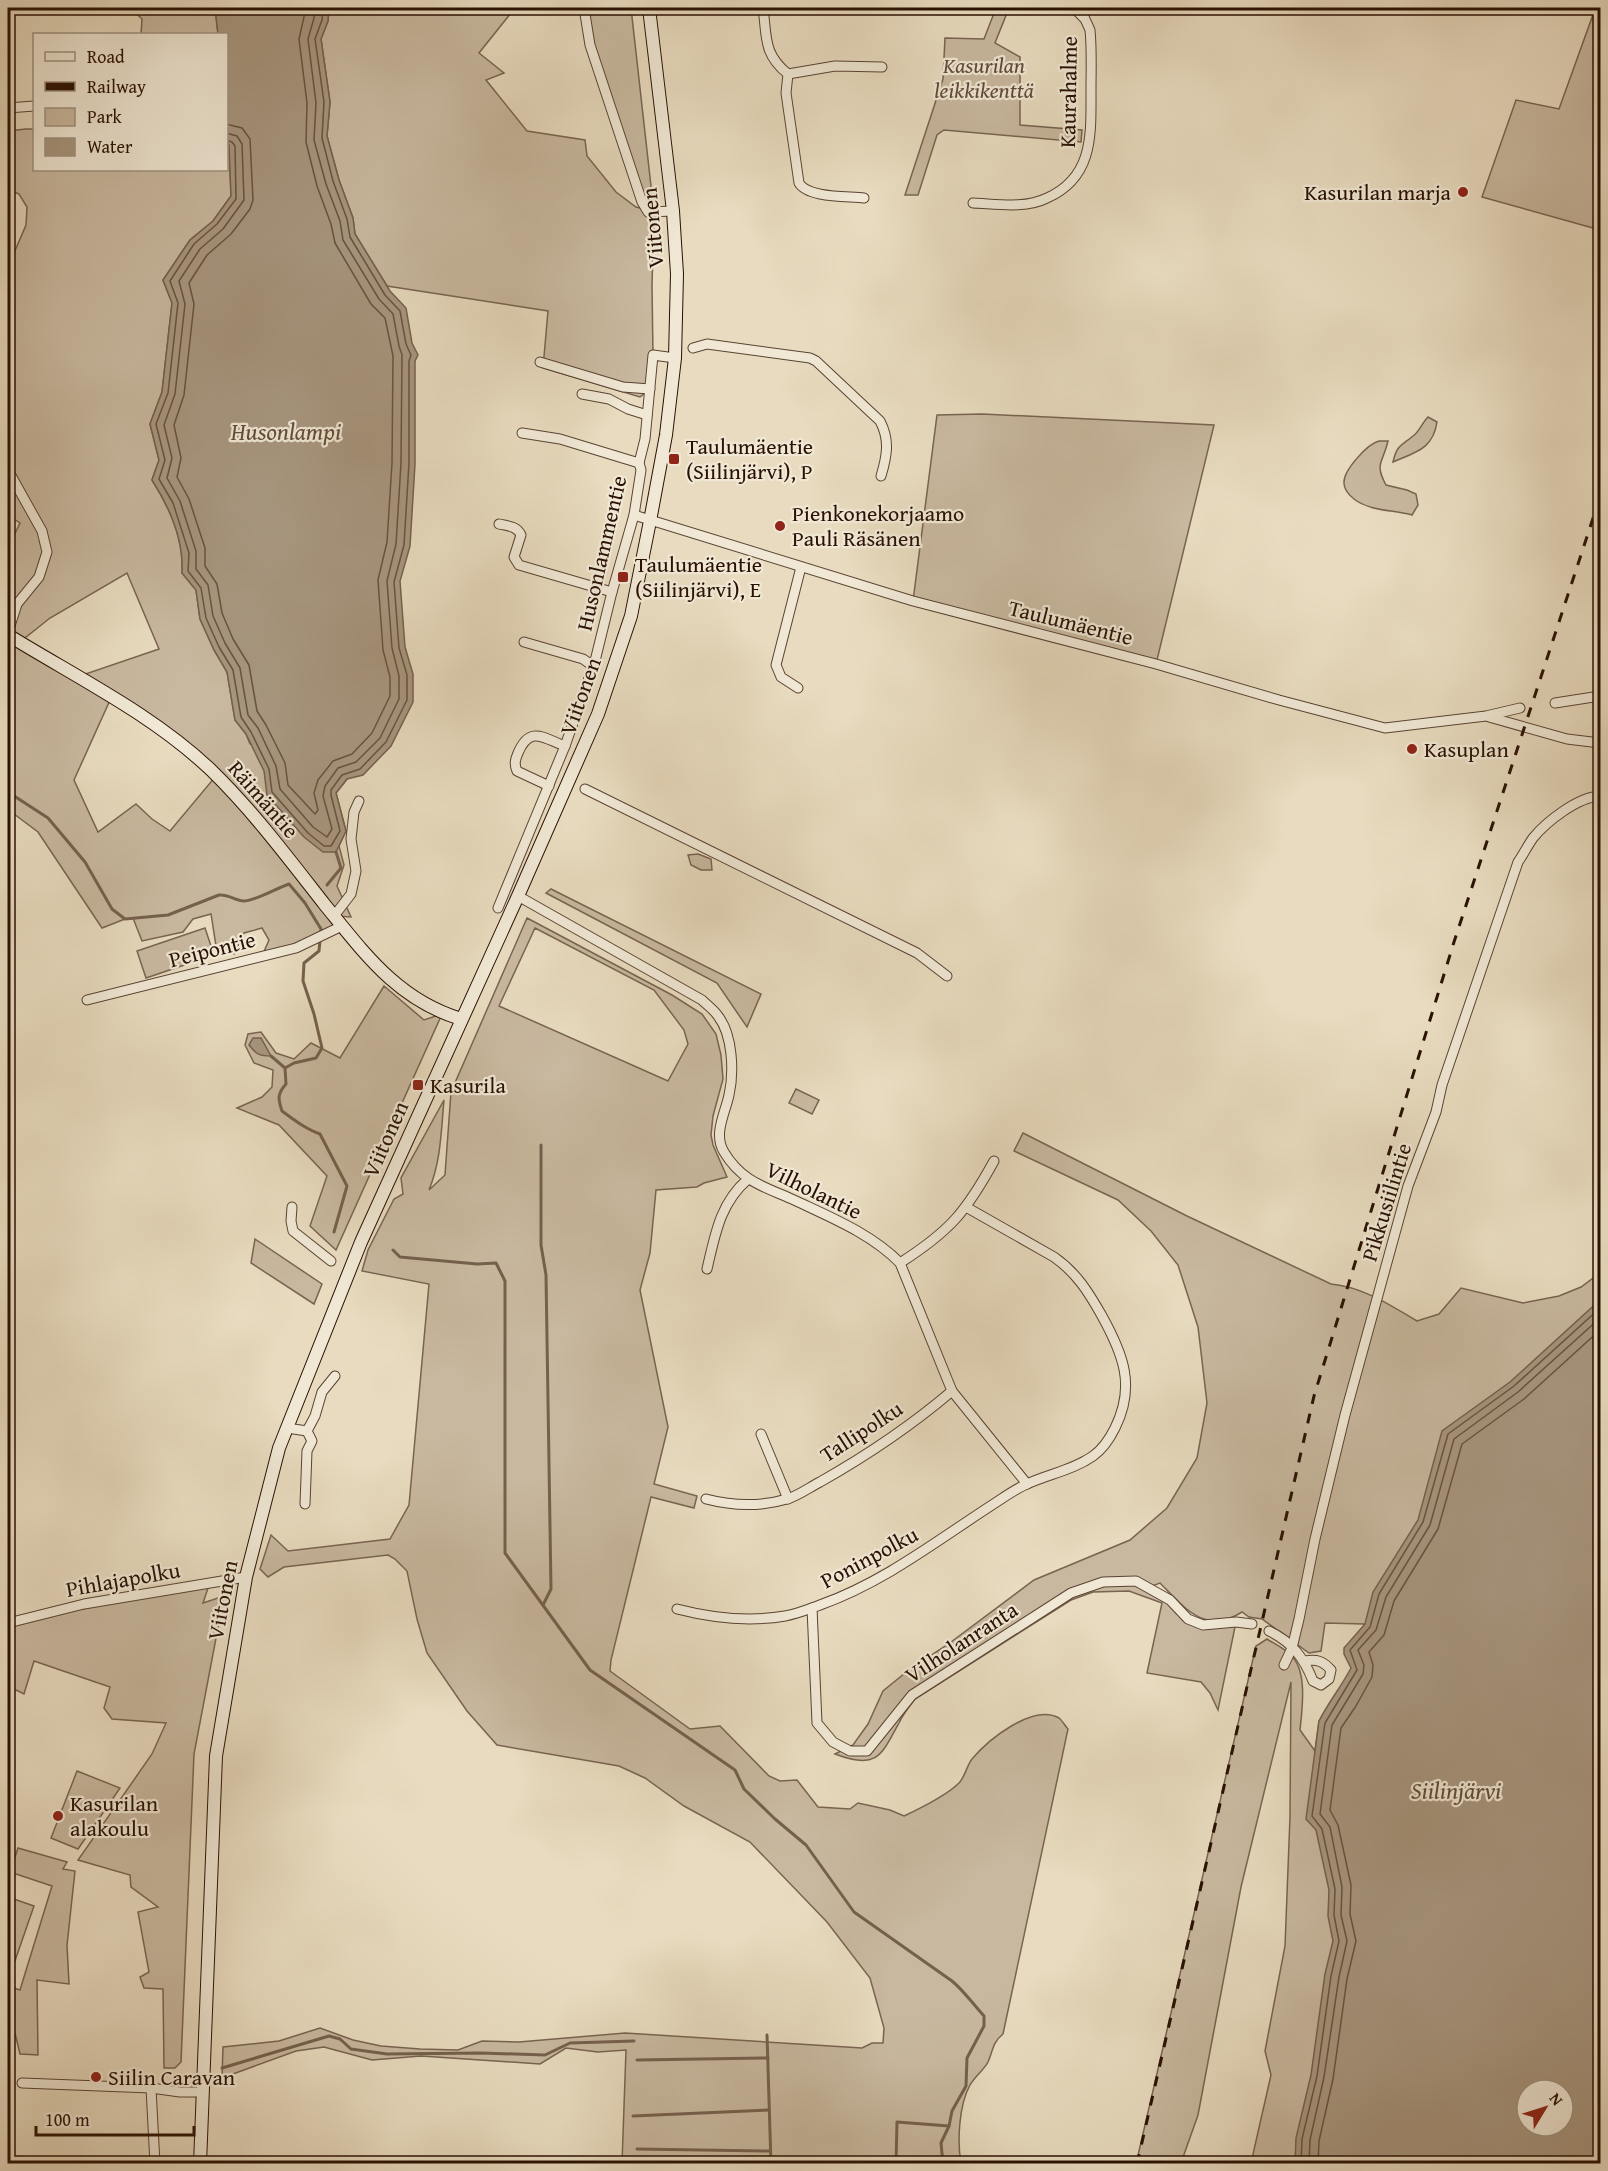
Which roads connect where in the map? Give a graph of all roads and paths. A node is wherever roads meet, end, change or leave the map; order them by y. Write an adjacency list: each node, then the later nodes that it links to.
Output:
1 (584, 8): 11 (street)
2 (649, 8): 11 (main road, Viitonen)
3 (763, 8): 6 (street)
4 (1074, 8): 10 (street, Kaurahalme)
5 (882, 67): 6 (street)
6 (788, 74): 9 (street)
7 (33, 106): 8 (street)
8 (8, 108)
9 (864, 198)
10 (974, 203)
11 (673, 211): 13 (main road, Viitonen)
12 (693, 348): 21 (street)
13 (675, 358): 15 (street, Husonlammentie); 23 (main road, Viitonen)
14 (540, 362): 15 (street)
15 (650, 389): 17 (street, Husonlammentie)
16 (582, 394): 17 (street)
17 (647, 416): 20 (street, Husonlammentie)
18 (522, 433): 20 (street)
19 (8, 462): 27 (street)
20 (639, 463): 22 (street, Husonlammentie)
21 (881, 476)
22 (634, 515): 23 (street, Taulumäentie); 26 (street, Husonlammentie)
23 (651, 520): 25 (street, Taulumäentie); 41 (main road, Viitonen)
24 (499, 524): 26 (street)
25 (801, 567): 30 (street); 34 (street, Taulumäentie)
26 (612, 592): 29 (street, Husonlammentie)
27 (8, 633): 43 (main road, Räimäntie)
28 (524, 642): 29 (street)
29 (593, 666): 36 (street, Husonlammentie)
30 (798, 688)
31 (1600, 696): 32 (street)
32 (1555, 702)
33 (1520, 708): 34 (street, Taulumäentie)
34 (1486, 716): 35 (street, Taulumäentie)
35 (1600, 743)
36 (565, 746): 37 (street, Husonlammentie); 37 (street)
37 (549, 786): 42 (street, Husonlammentie)
38 (585, 789): 44 (street)
39 (1600, 796): 69 (street, Pikkusiilintie)
40 (359, 801): 43 (street)
41 (518, 896): 46 (main road, Viitonen); 48 (street, Vilholantie)
42 (498, 908)
43 (338, 921): 45 (street, Peipontie); 46 (main road, Räimäntie)
44 (947, 976)
45 (87, 1000)
46 (461, 1019): 56 (main road, Viitonen)
47 (994, 1161): 50 (street)
48 (747, 1179): 52 (street, Vilholantie); 53 (street)
49 (292, 1207): 51 (street)
50 (966, 1208): 52 (street); 59 (street, Poninpolku)
51 (331, 1261)
52 (900, 1263): 55 (street, Vilholantie)
53 (707, 1269)
54 (335, 1376): 57 (street)
55 (952, 1391): 59 (street, Vilholantie); 61 (street, Tallipolku)
56 (287, 1428): 57 (street); 63 (main road, Viitonen)
57 (308, 1431): 62 (street)
58 (761, 1434): 61 (street)
59 (1027, 1484): 64 (street, Poninpolku)
60 (706, 1499): 61 (street, Tallipolku)
61 (788, 1499)
62 (305, 1504)
63 (246, 1577): 66 (street, Pihlajapolku); 74 (main road, Viitonen)
64 (812, 1608): 65 (street, Poninpolku); 67 (street, Vilholanranta)
65 (677, 1609)
66 (8, 1623)
67 (1252, 1624)
68 (1269, 1631): 69 (street)
69 (1292, 1648): 70 (street); 71 (street, Pikkusiilintie)
70 (1305, 1661)
71 (1284, 1665)
72 (21, 2083): 73 (street)
73 (151, 2088): 74 (street); 75 (street)
74 (203, 2092): 76 (main road, Viitonen)
75 (155, 2163)
76 (200, 2163)

